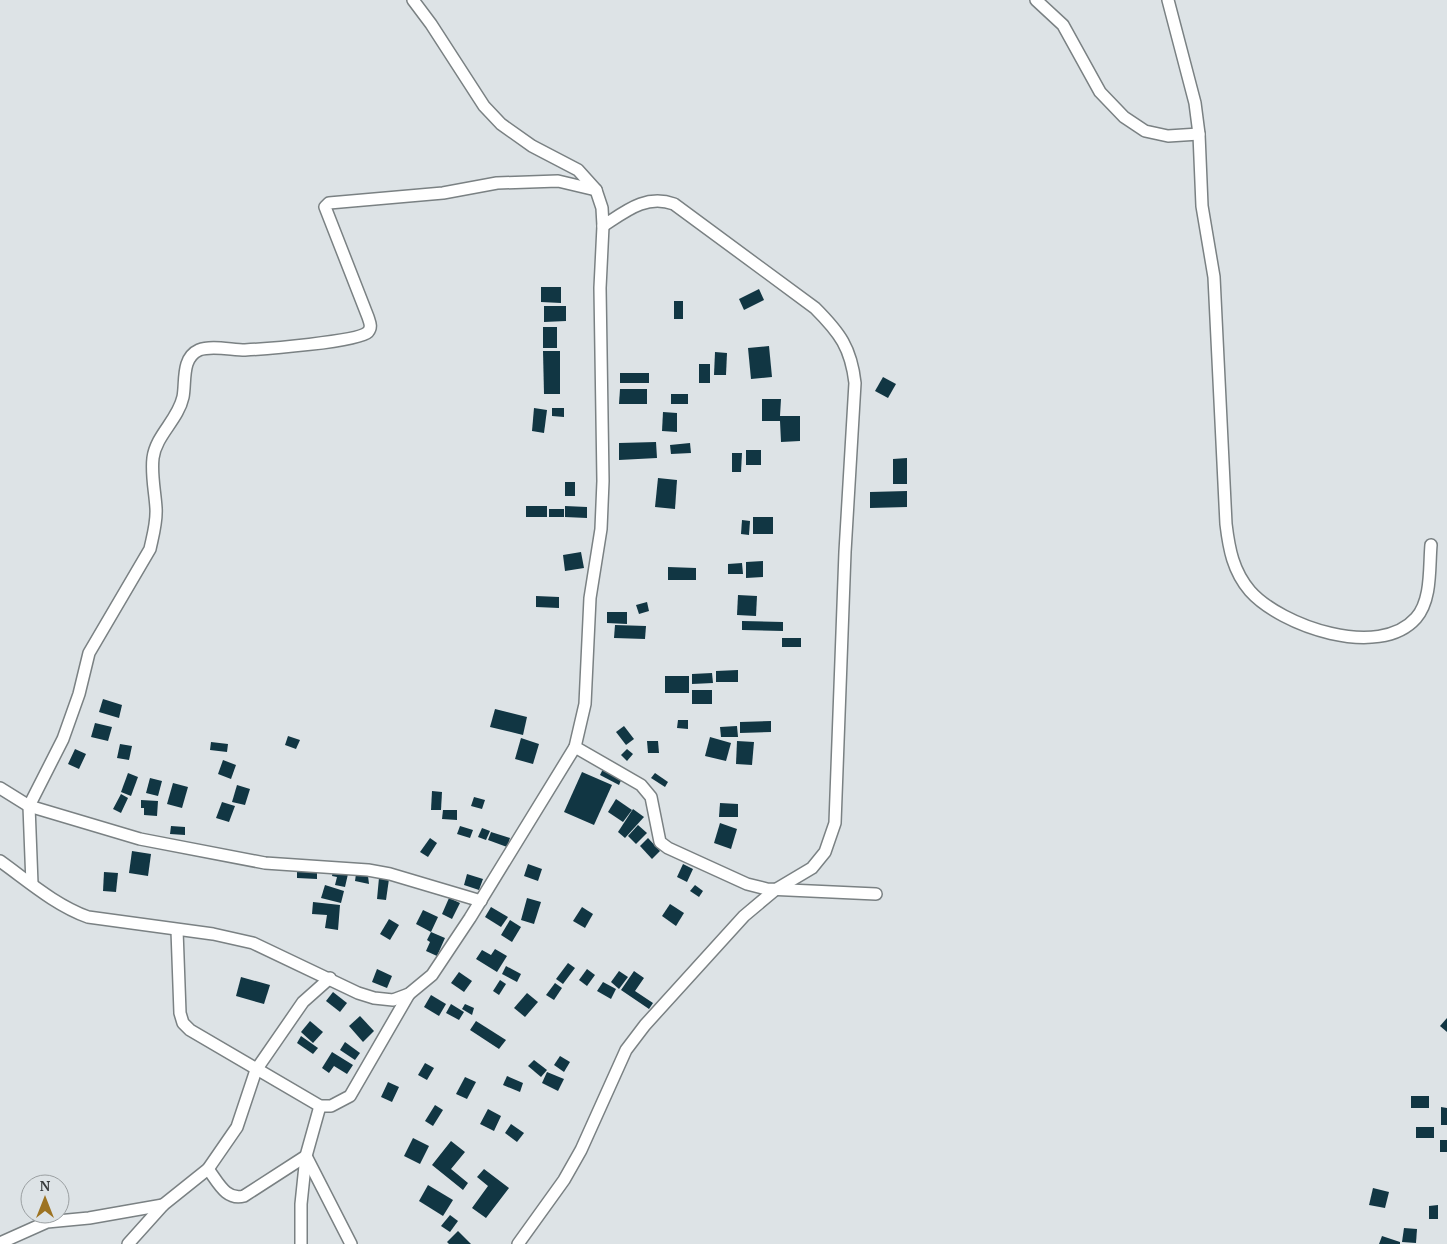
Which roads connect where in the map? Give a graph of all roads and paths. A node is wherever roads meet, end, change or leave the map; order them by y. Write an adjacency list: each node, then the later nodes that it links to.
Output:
1 (413, 0): 5 (street)
2 (1036, 0): 4 (street)
3 (1168, 0): 4 (street)
4 (1199, 134): 7 (street)
5 (596, 190): 6 (street); 10 (street)
6 (603, 226): 8 (street); 13 (street)
7 (1431, 545)
8 (574, 747): 13 (street); 15 (street)
9 (0, 788): 10 (street)
10 (29, 806): 12 (street); 15 (street)
11 (0, 860): 12 (street)
12 (32, 884): 16 (street)
13 (775, 890): 14 (street); 28 (street)
14 (876, 894)
15 (481, 901): 18 (street)
16 (177, 930): 17 (street); 19 (street)
17 (330, 978): 18 (street); 19 (street)
18 (409, 994): 20 (street)
19 (256, 1070): 20 (street); 22 (street)
20 (320, 1106): 21 (street)
21 (306, 1156): 22 (street); 26 (street); 27 (street)
22 (208, 1169): 23 (street)
23 (163, 1205): 24 (street); 25 (street)
24 (0, 1243)
25 (128, 1244)
26 (301, 1244)
27 (351, 1244)
28 (518, 1244)

